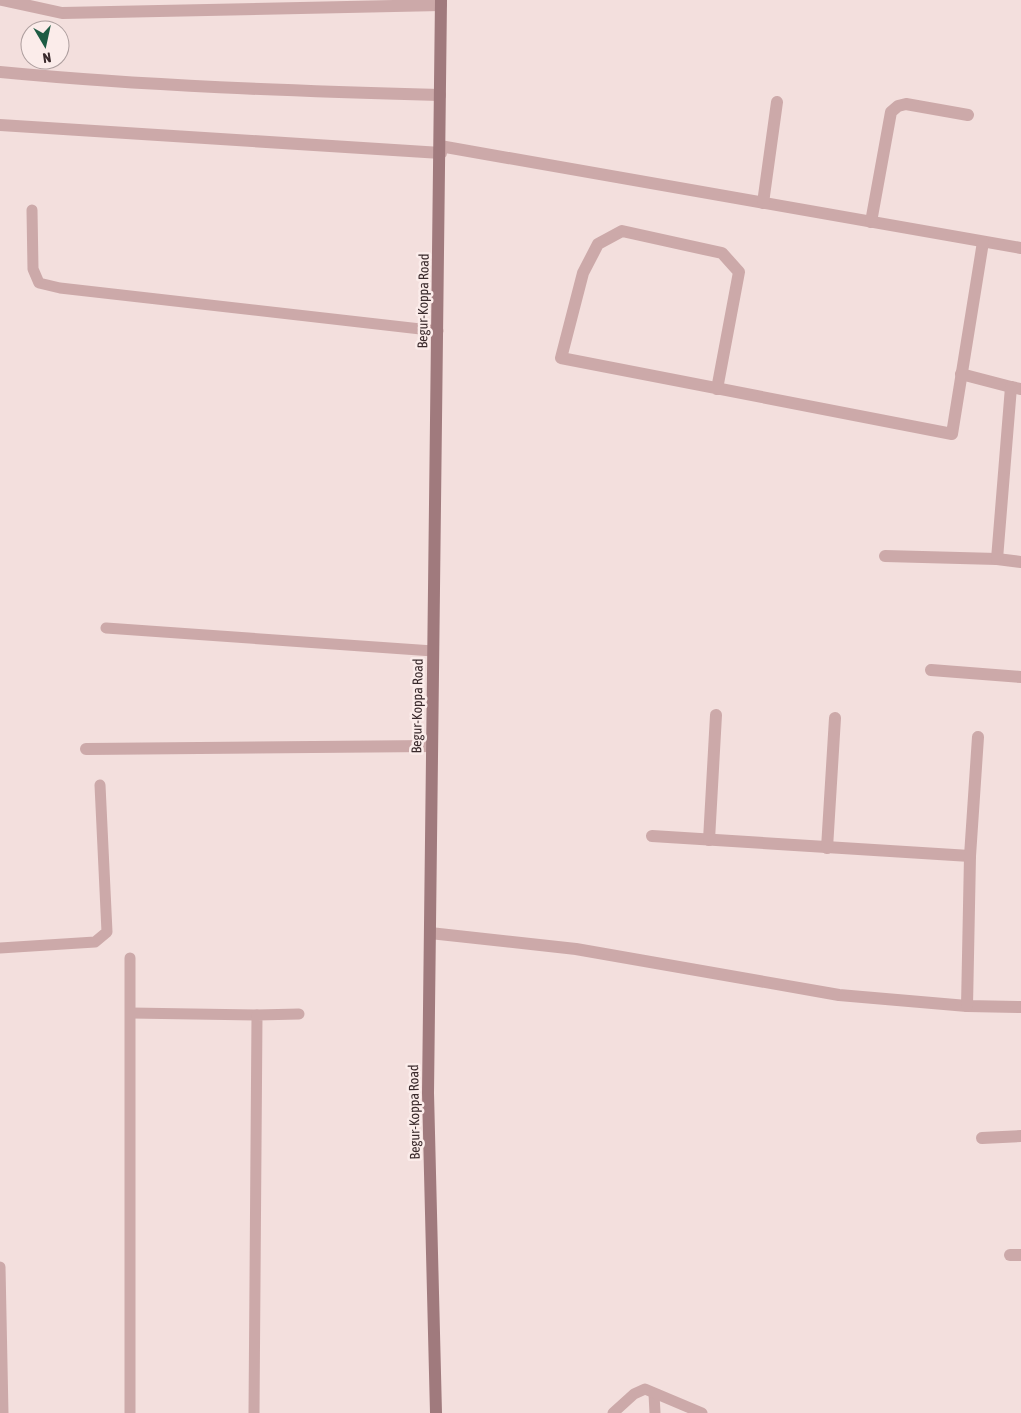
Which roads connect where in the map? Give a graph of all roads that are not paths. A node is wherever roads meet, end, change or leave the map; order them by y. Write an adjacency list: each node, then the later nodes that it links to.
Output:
1 (2, 0): 2 (street)
2 (441, 3): 4 (main road, Begur-Koppa Road)
3 (0, 72): 4 (street)
4 (440, 95): 8 (main road, Begur-Koppa Road)
5 (777, 102): 9 (street)
6 (968, 115): 11 (street)
7 (0, 125): 8 (street)
8 (440, 150): 9 (street); 14 (main road, Begur-Koppa Road)
9 (763, 203): 11 (street)
10 (32, 210): 14 (lane)
11 (871, 222): 12 (street)
12 (983, 242): 13 (street); 15 (street)
13 (1021, 248)
14 (438, 331): 22 (main road, Begur-Koppa Road)
15 (961, 374): 16 (street); 17 (street)
16 (1016, 388): 19 (street)
17 (717, 389): 17 (street)
18 (885, 556): 19 (street)
19 (997, 559): 20 (street)
20 (1021, 562)
21 (106, 628): 22 (lane)
22 (433, 651): 28 (main road, Begur-Koppa Road)
23 (931, 670): 24 (street)
24 (1021, 678)
25 (716, 715): 32 (street)
26 (835, 718): 33 (street)
27 (978, 737): 34 (street)
28 (431, 746): 29 (street); 35 (main road, Begur-Koppa Road)
29 (86, 749)
30 (100, 785): 36 (lane)
31 (652, 836): 32 (street)
32 (709, 840): 33 (street)
33 (827, 848): 34 (street)
34 (970, 856): 38 (street)
35 (430, 933): 38 (street); 50 (main road, Begur-Koppa Road)
36 (0, 948)
37 (130, 958): 40 (lane)
38 (967, 1006): 39 (street)
39 (1021, 1007)
40 (130, 1013): 42 (lane); 48 (lane)
41 (298, 1014): 42 (lane)
42 (257, 1015): 49 (lane)
43 (1021, 1136): 44 (street)
44 (982, 1138)
45 (0, 1267): 47 (lane)
46 (654, 1394): 51 (lane); 52 (lane); 53 (lane)
47 (3, 1413)
48 (130, 1413)
49 (254, 1413)
50 (436, 1413)
51 (613, 1413)
52 (655, 1413)
53 (702, 1413)

